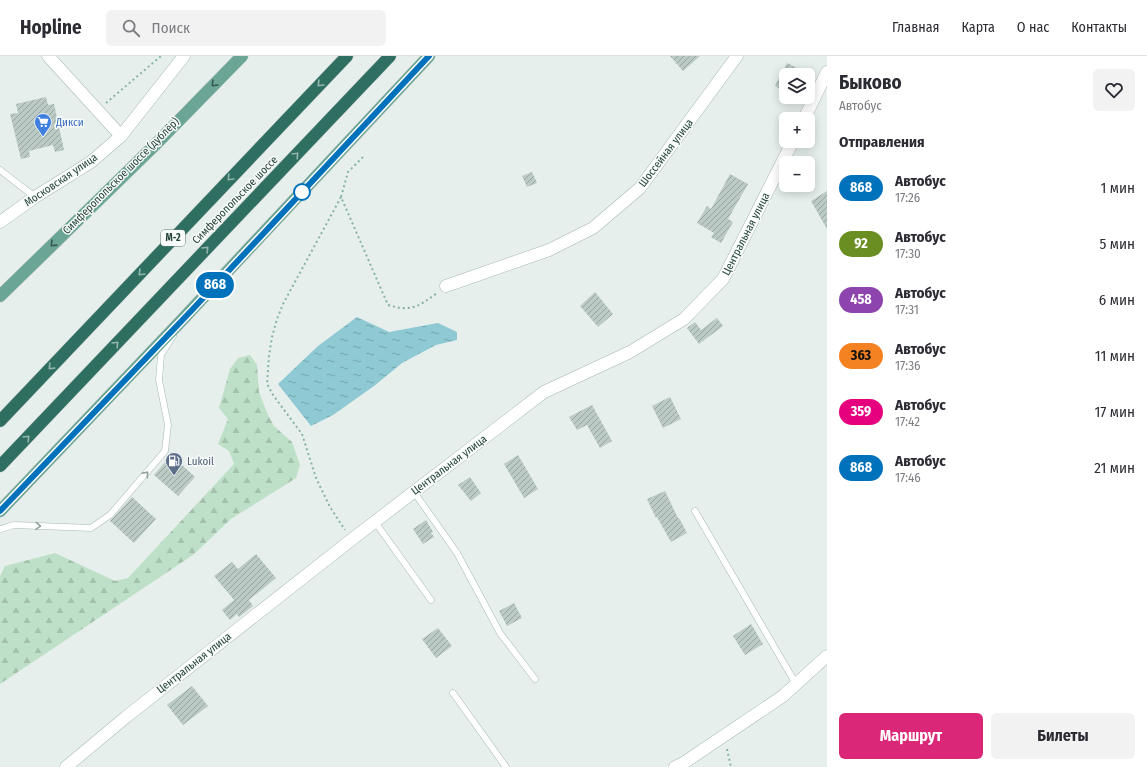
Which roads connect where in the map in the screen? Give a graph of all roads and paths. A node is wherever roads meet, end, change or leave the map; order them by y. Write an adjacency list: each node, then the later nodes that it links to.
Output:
1 (48, 56): 10 (street)
2 (161, 56): 10 (path)
3 (184, 56): 12 (street, Московская улица)
4 (242, 56): 20 (main road, Симферопольское шоссе (дублёр), one-way to 20)
5 (347, 56): 22 (highway, Симферопольское шоссе / М-2, one-way to 22)
6 (390, 56): 23 (highway, Симферопольское шоссе, one-way to 6)
7 (429, 56): 21 (main road)
8 (737, 56): 19 (street, Шоссейная улица)
9 (827, 72): 11 (street)
10 (98, 110): 12 (street)
11 (807, 112)
12 (121, 136): 16 (street, Московская улица)
13 (789, 148): 24 (street, Центральная улица)
14 (363, 157): 17 (path)
15 (0, 170): 16 (lane)
16 (35, 197): 18 (street, Московская улица)
17 (341, 197): 19 (path); 29 (path)
18 (0, 222)
19 (446, 286)
20 (0, 296)
21 (181, 321): 26 (main road); 28 (lane, one-way to 21)
22 (0, 421)
23 (0, 466)
24 (414, 492): 27 (street, Центральная улица); 32 (lane)
25 (695, 510): 33 (lane)
26 (0, 511)
27 (375, 522): 29 (street, Центральная улица); 30 (lane)
28 (0, 529)
29 (351, 540): 36 (street, Центральная улица)
30 (431, 600)
31 (827, 656): 33 (street)
32 (535, 679)
33 (796, 684): 35 (street)
34 (453, 693): 37 (lane)
35 (724, 736): 38 (street); 39 (path)
36 (66, 767)
37 (506, 767)
38 (675, 767)
39 (731, 767)

